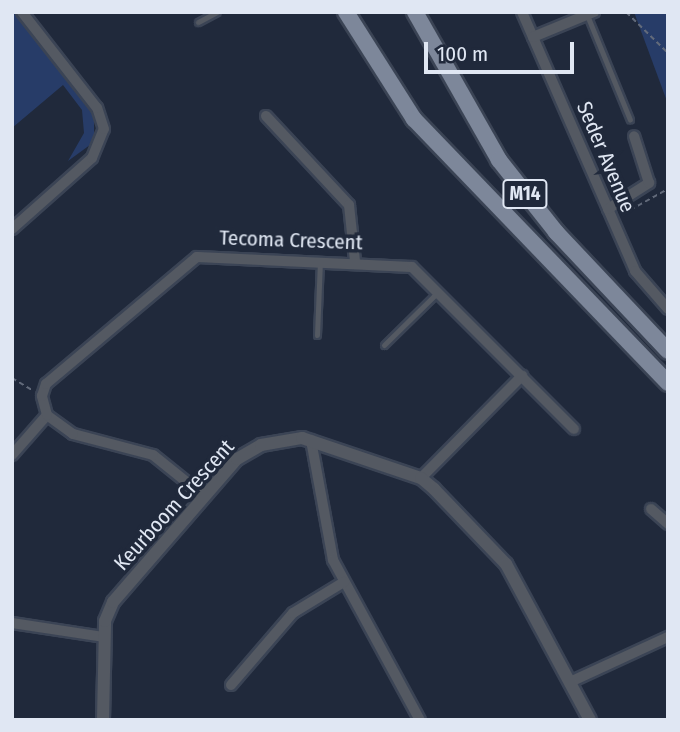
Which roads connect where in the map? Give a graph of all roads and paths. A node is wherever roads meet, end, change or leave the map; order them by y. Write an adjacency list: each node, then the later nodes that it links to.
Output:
1 (22, 12): 16 (street)
2 (216, 12): 8 (lane)
3 (346, 12): 26 (main road, M14)
4 (415, 12): 23 (main road, M14)
5 (522, 12): 9 (street, Seder Avenue)
6 (626, 12): 10 (path)
7 (590, 14): 9 (street); 12 (lane)
8 (198, 22)
9 (533, 37): 15 (street, Seder Avenue)
10 (668, 53)
11 (266, 116): 18 (street)
12 (630, 120)
13 (635, 136): 15 (street)
14 (668, 189): 15 (path)
15 (610, 215): 20 (street, Seder Avenue)
16 (12, 229)
17 (320, 260): 18 (street, Tecoma Crescent); 21 (lane); 27 (street, Tecoma Crescent)
18 (355, 261): 19 (street, Tecoma Crescent)
19 (439, 291): 22 (lane); 24 (street, Tecoma Crescent)
20 (668, 309)
21 (317, 335)
22 (384, 345)
23 (668, 351)
24 (522, 376): 29 (street, Tecoma Crescent); 32 (street)
25 (12, 377): 27 (path)
26 (668, 383)
27 (42, 396): 28 (street)
28 (47, 415): 31 (street); 33 (street)
29 (574, 429)
30 (311, 439): 32 (street, Keurboom Crescent); 33 (street, Keurboom Crescent); 36 (street)
31 (12, 455)
32 (421, 478): 40 (street, Keurboom Crescent)
33 (204, 496): 38 (street, Keurboom Crescent)
34 (651, 509): 35 (street)
35 (668, 524)
36 (344, 582): 41 (street); 43 (street)
37 (12, 623): 38 (street)
38 (103, 637): 42 (street, Keurboom Crescent)
39 (668, 637): 40 (street)
40 (570, 682): 44 (street, Keurboom Crescent)
41 (231, 685)
42 (103, 720)
43 (420, 720)
44 (590, 720)

